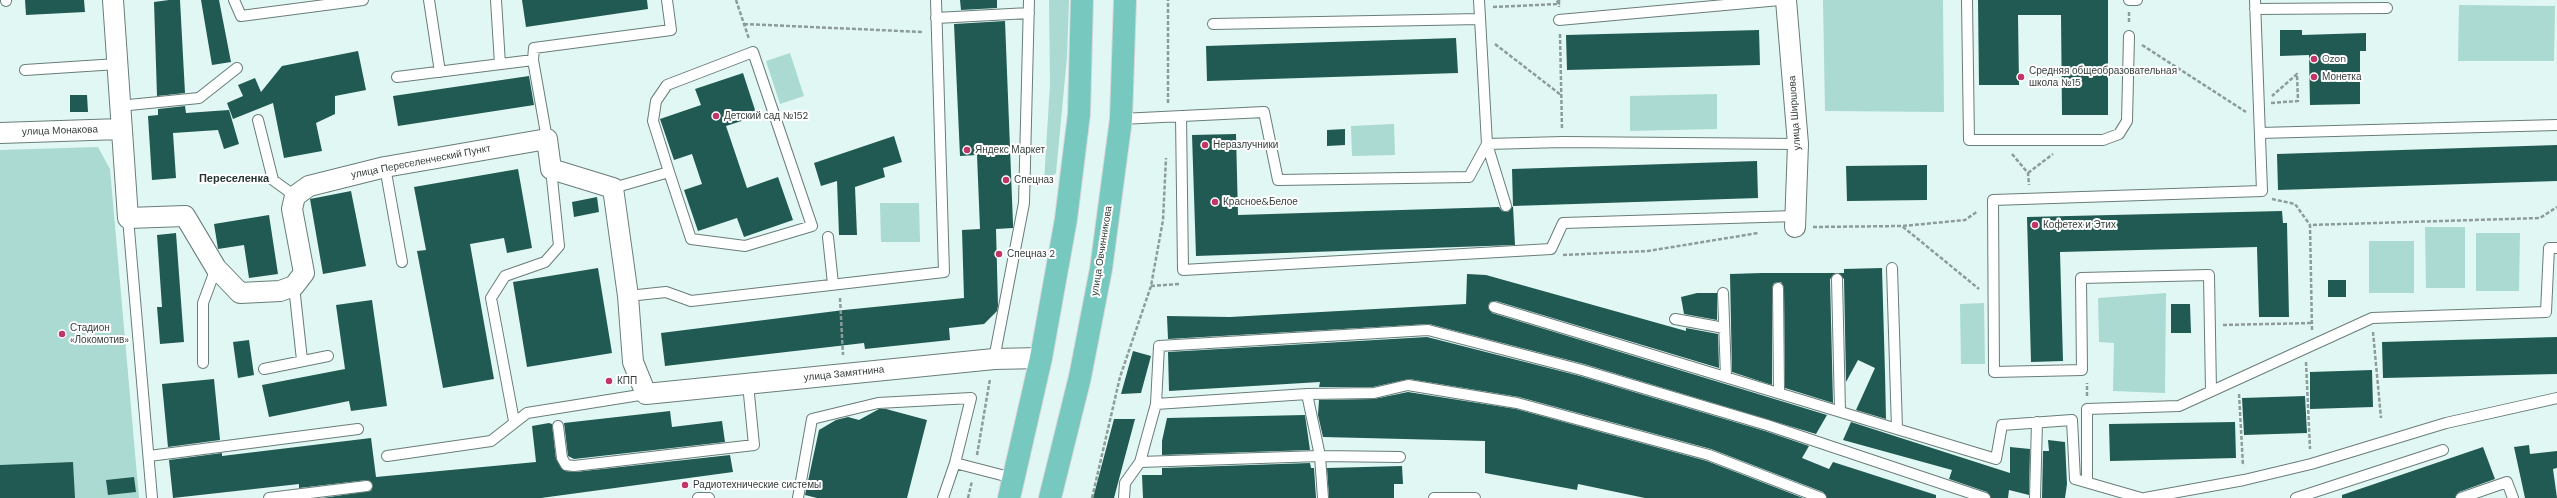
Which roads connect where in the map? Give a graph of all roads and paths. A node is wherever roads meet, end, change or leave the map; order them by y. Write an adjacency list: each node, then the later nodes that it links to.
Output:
1 (113, 0): 35 (street)
2 (234, 0): 19 (lane)
3 (363, 0): 19 (lane)
4 (429, 0): 39 (lane)
5 (496, 0): 36 (lane)
6 (667, 0): 34 (lane)
7 (736, 0): 28 (path)
8 (936, 0): 25 (lane)
9 (1029, 0): 24 (lane)
10 (1082, 0): 99 (main road)
11 (1125, 0): 46 (main road, улица Овчинникова)
12 (1168, 0): 44 (path)
13 (1556, 0): 20 (path)
14 (1780, 0): 27 (lane)
15 (1786, 0): 58 (street, улица Ширшова)
16 (1967, 0): 54 (lane)
17 (2128, 0): 18 (lane); 32 (path)
18 (2137, 0)
19 (326, 2)
20 (1559, 2): 21 (path); 27 (path)
21 (1479, 4): 26 (lane)
22 (2255, 5): 23 (lane); 42 (lane)
23 (2387, 8)
24 (1029, 13): 25 (lane); 100 (lane)
25 (936, 18): 30 (lane)
26 (1480, 19): 29 (lane); 31 (lane)
27 (1559, 20): 41 (path)
28 (744, 24): 30 (path); 33 (path)
29 (1213, 24)
30 (937, 33): 83 (lane)
31 (1481, 33): 41 (path); 57 (lane)
32 (2129, 36): 48 (path); 55 (lane)
33 (753, 52): 62 (lane); 62 (lane)
34 (533, 60): 36 (lane); 53 (lane)
35 (117, 64): 38 (lane); 43 (street)
36 (500, 64): 39 (lane)
37 (237, 68): 43 (lane)
38 (25, 70)
39 (440, 72): 40 (lane)
40 (397, 77)
41 (1561, 96): 56 (path)
42 (2261, 103): 42 (path); 48 (lane)
43 (119, 106): 50 (street)
44 (1168, 116): 45 (lane); 46 (lane)
45 (1181, 116): 57 (lane); 72 (lane)
46 (1121, 119): 143 (main road, улица Овчинникова)
47 (258, 120): 67 (lane)
48 (2260, 120): 52 (lane)
49 (2557, 124): 52 (lane)
50 (121, 129): 51 (street, улица Монакова); 71 (street)
51 (0, 132)
52 (2260, 133): 66 (lane)
53 (548, 139): 60 (street, улица Переселенческий Пункт); 61 (street)
54 (2000, 140): 55 (lane); 63 (path)
55 (2071, 140): 63 (path)
56 (1563, 142): 57 (lane); 58 (lane)
57 (1487, 144): 69 (lane)
58 (1798, 144): 72 (street, улица Ширшова)
59 (1166, 154): 86 (path)
60 (385, 167): 67 (street, улица Переселенческий Пункт); 79 (lane)
61 (551, 169): 65 (street); 118 (lane)
62 (669, 172): 65 (lane)
63 (2028, 173): 64 (path)
64 (2028, 183)
65 (613, 188): 89 (street)
66 (2262, 191): 68 (lane); 73 (path)
67 (295, 196): 85 (street)
68 (1992, 200): 74 (path); 90 (lane)
69 (1506, 206)
70 (2557, 207): 73 (path)
71 (128, 218): 80 (street); 124 (lane)
72 (1796, 221): 74 (path)
73 (2310, 225): 94 (path)
74 (1902, 226): 90 (path)
75 (1764, 232): 78 (path)
76 (828, 237): 83 (lane)
77 (2557, 248): 92 (lane)
78 (1556, 255)
79 (402, 262)
80 (216, 268): 85 (street); 102 (lane)
81 (1892, 268): 121 (lane)
82 (1837, 279): 116 (lane)
83 (836, 284): 89 (lane); 105 (path)
84 (1183, 284): 86 (path)
85 (294, 286): 101 (lane)
86 (1151, 286): 144 (path)
87 (1778, 288): 110 (lane)
88 (1723, 293): 96 (lane)
89 (628, 296): 111 (street)
90 (1994, 301): 104 (lane)
91 (1494, 307): 106 (lane)
92 (2372, 318): 97 (lane); 117 (path)
93 (1674, 319): 96 (lane)
94 (2312, 323): 95 (path); 97 (path)
95 (2218, 325)
96 (1724, 328): 106 (lane)
97 (2309, 346): 107 (lane); 130 (path)
98 (328, 356): 101 (lane)
99 (1041, 358): 100 (street, улица Замятнина); 135 (main road)
100 (994, 359): 105 (street, улица Замятнина); 131 (path)
101 (302, 360): 103 (lane)
102 (203, 363)
103 (264, 368)
104 (2082, 370): 109 (lane); 115 (path)
105 (844, 374): 108 (street, улица Замятнина)
106 (1726, 377): 110 (lane)
107 (2238, 377): 109 (lane); 132 (path)
108 (748, 384): 111 (street, улица Замятнина); 120 (lane)
109 (2211, 391): 115 (lane)
110 (1779, 392): 116 (lane)
111 (646, 394): 118 (lane)
112 (1307, 394): 114 (lane); 126 (lane); 149 (lane)
113 (2557, 398): 130 (lane)
114 (1156, 404): 128 (lane); 150 (lane)
115 (2087, 409): 133 (lane)
116 (1840, 411): 121 (lane)
117 (2381, 418)
118 (514, 421): 125 (lane)
119 (2037, 422): 121 (lane); 133 (lane); 151 (lane)
120 (558, 426)
121 (1897, 429)
122 (358, 430): 124 (lane)
123 (2443, 450): 154 (lane)
124 (149, 456): 136 (lane)
125 (387, 456)
126 (1320, 456): 127 (lane); 128 (lane); 146 (lane)
127 (1400, 456)
128 (1140, 462): 145 (lane)
129 (955, 464): 131 (lane); 140 (lane); 141 (lane)
130 (2311, 464): 132 (lane)
131 (975, 468): 135 (lane); 142 (path)
132 (2244, 480): 153 (lane)
133 (2087, 482): 152 (lane)
134 (367, 486): 137 (lane)
135 (1011, 488)
136 (152, 498)
137 (269, 498)
138 (698, 498): 139 (lane)
139 (709, 498)
140 (798, 498)
141 (944, 498)
142 (968, 498)
143 (1050, 498)
144 (1092, 498)
145 (1124, 498)
146 (1323, 498)
147 (1434, 498): 148 (lane)
148 (1475, 498)
149 (1821, 498)
150 (1985, 498)
151 (2035, 498)
152 (2141, 498)
153 (2144, 498)
154 (2296, 498)
155 (2461, 498): 156 (lane)
156 (2513, 498)

